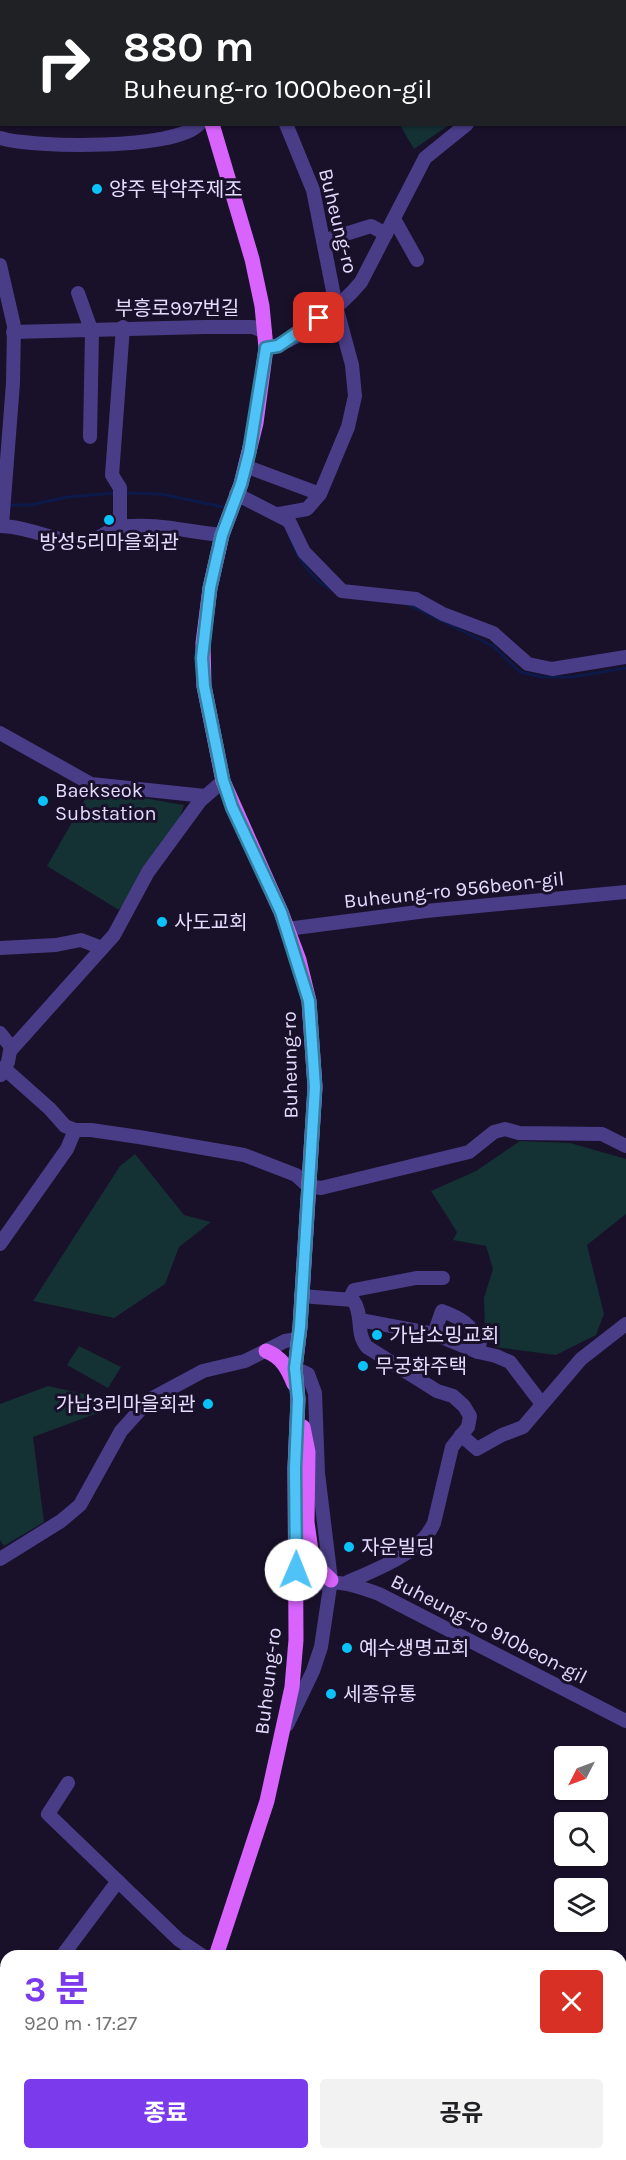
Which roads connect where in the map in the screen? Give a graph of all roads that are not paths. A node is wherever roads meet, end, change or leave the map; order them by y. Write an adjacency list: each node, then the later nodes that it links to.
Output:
1 (197, 126): 5 (street)
2 (213, 126): 16 (main road, Buheung-ro)
3 (287, 126): 8 (street, Buheung-ro)
4 (465, 126): 6 (street)
5 (0, 138)
6 (394, 219): 7 (street); 9 (street)
7 (386, 234): 8 (street); 12 (street)
8 (323, 241): 12 (street, Buheung-ro)
9 (417, 260)
10 (1, 269): 15 (street)
11 (78, 293): 14 (street, 부흥로997번길)
12 (336, 306): 17 (street); 21 (street, Buheung-ro)
13 (123, 327): 14 (street, 부흥로997번길); 16 (street, 부흥로997번길); 25 (street)
14 (89, 328): 15 (street, 부흥로997번길); 18 (street, 부흥로997번길)
15 (14, 332): 22 (street)
16 (265, 332): 17 (main road, Buheung-ro)
17 (266, 348): 19 (main road, Buheung-ro)
18 (90, 437)
19 (245, 466): 20 (main road, Buheung-ro); 21 (street)
20 (236, 494): 23 (street); 26 (main road, Buheung-ro)
21 (320, 494): 23 (street)
22 (5, 495): 24 (street)
23 (279, 514): 27 (street)
24 (1, 525): 25 (street)
25 (120, 527): 26 (street)
26 (222, 535): 29 (main road, Buheung-ro)
27 (626, 657)
28 (0, 733): 30 (street)
29 (223, 780): 30 (street); 32 (main road, Buheung-ro)
30 (205, 796): 34 (street)
31 (626, 892): 32 (street, Buheung-ro 956beon-gil)
32 (287, 929): 40 (main road, Buheung-ro)
33 (0, 948): 34 (street)
34 (102, 948): 36 (street)
35 (0, 1033): 36 (street)
36 (12, 1048): 37 (street)
37 (3, 1073): 38 (street)
38 (75, 1130): 40 (street); 41 (street)
39 (626, 1146): 40 (street)
40 (308, 1186): 43 (main road, Buheung-ro)
41 (0, 1244)
42 (444, 1278): 44 (street)
43 (301, 1296): 44 (street); 48 (main road, Buheung-ro)
44 (350, 1298): 45 (street)
45 (360, 1320): 47 (street); 54 (street)
46 (626, 1324): 53 (street)
47 (434, 1334): 50 (street); 50 (street)
48 (298, 1339): 49 (street); 51 (main road, Buheung-ro)
49 (266, 1351): 52 (main road); 55 (street)
50 (478, 1352): 53 (street)
51 (295, 1368): 52 (main road, Buheung-ro); 56 (street)
52 (297, 1394): 56 (main road); 58 (main road, Buheung-ro)
53 (542, 1404): 54 (street)
54 (461, 1435): 57 (street)
55 (0, 1559)
56 (331, 1580): 57 (street, Buheung-ro 910beon-gil); 58 (street, Buheung-ro 910beon-gil); 60 (street)
57 (348, 1582): 59 (street, Buheung-ro 910beon-gil)
58 (296, 1586): 60 (main road, Buheung-ro)
59 (626, 1721)
60 (284, 1732): 65 (main road, Buheung-ro)
61 (68, 1783): 62 (street)
62 (118, 1881): 63 (street); 64 (street)
63 (66, 1950)
64 (194, 1950)
65 (218, 1950)

